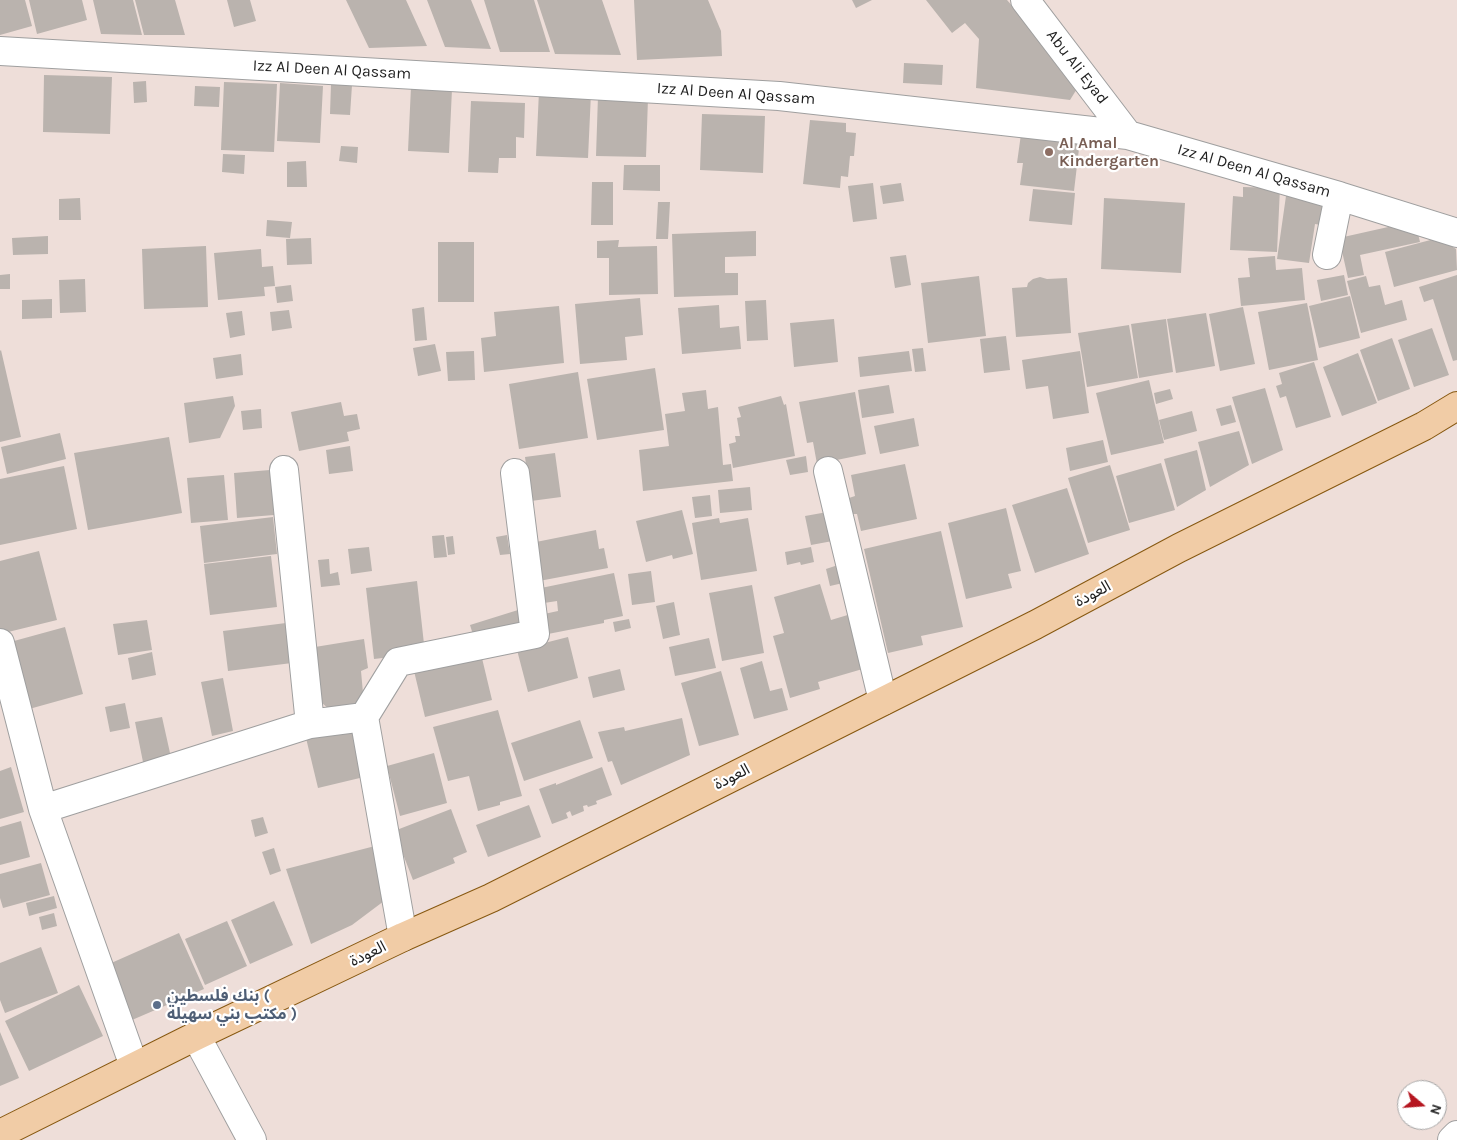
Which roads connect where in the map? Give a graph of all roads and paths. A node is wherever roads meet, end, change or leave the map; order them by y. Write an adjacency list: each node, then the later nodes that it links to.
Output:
1 (1025, 0): 3 (street, Abu Ali Eyad)
2 (0, 51): 3 (street, Izz Al Deen Al Qassam)
3 (1128, 134): 4 (street, Izz Al Deen Al Qassam)
4 (1339, 196): 5 (street, Izz Al Deen Al Qassam); 6 (street)
5 (1457, 233)
6 (1328, 255)
7 (1457, 406): 12 (main road, العودة)
8 (284, 470): 14 (street)
9 (828, 471): 12 (street)
10 (515, 473): 13 (street)
11 (0, 643): 15 (street)
12 (883, 701): 16 (main road, العودة)
13 (364, 717): 14 (street); 16 (street)
14 (310, 724): 15 (street)
15 (43, 809): 18 (street)
16 (403, 937): 17 (main road, العودة)
17 (196, 1036): 18 (main road, العودة); 21 (street)
18 (134, 1066): 19 (main road, العودة)
19 (0, 1134)
20 (1457, 1135): 22 (street)
21 (252, 1140)
22 (1452, 1140)

